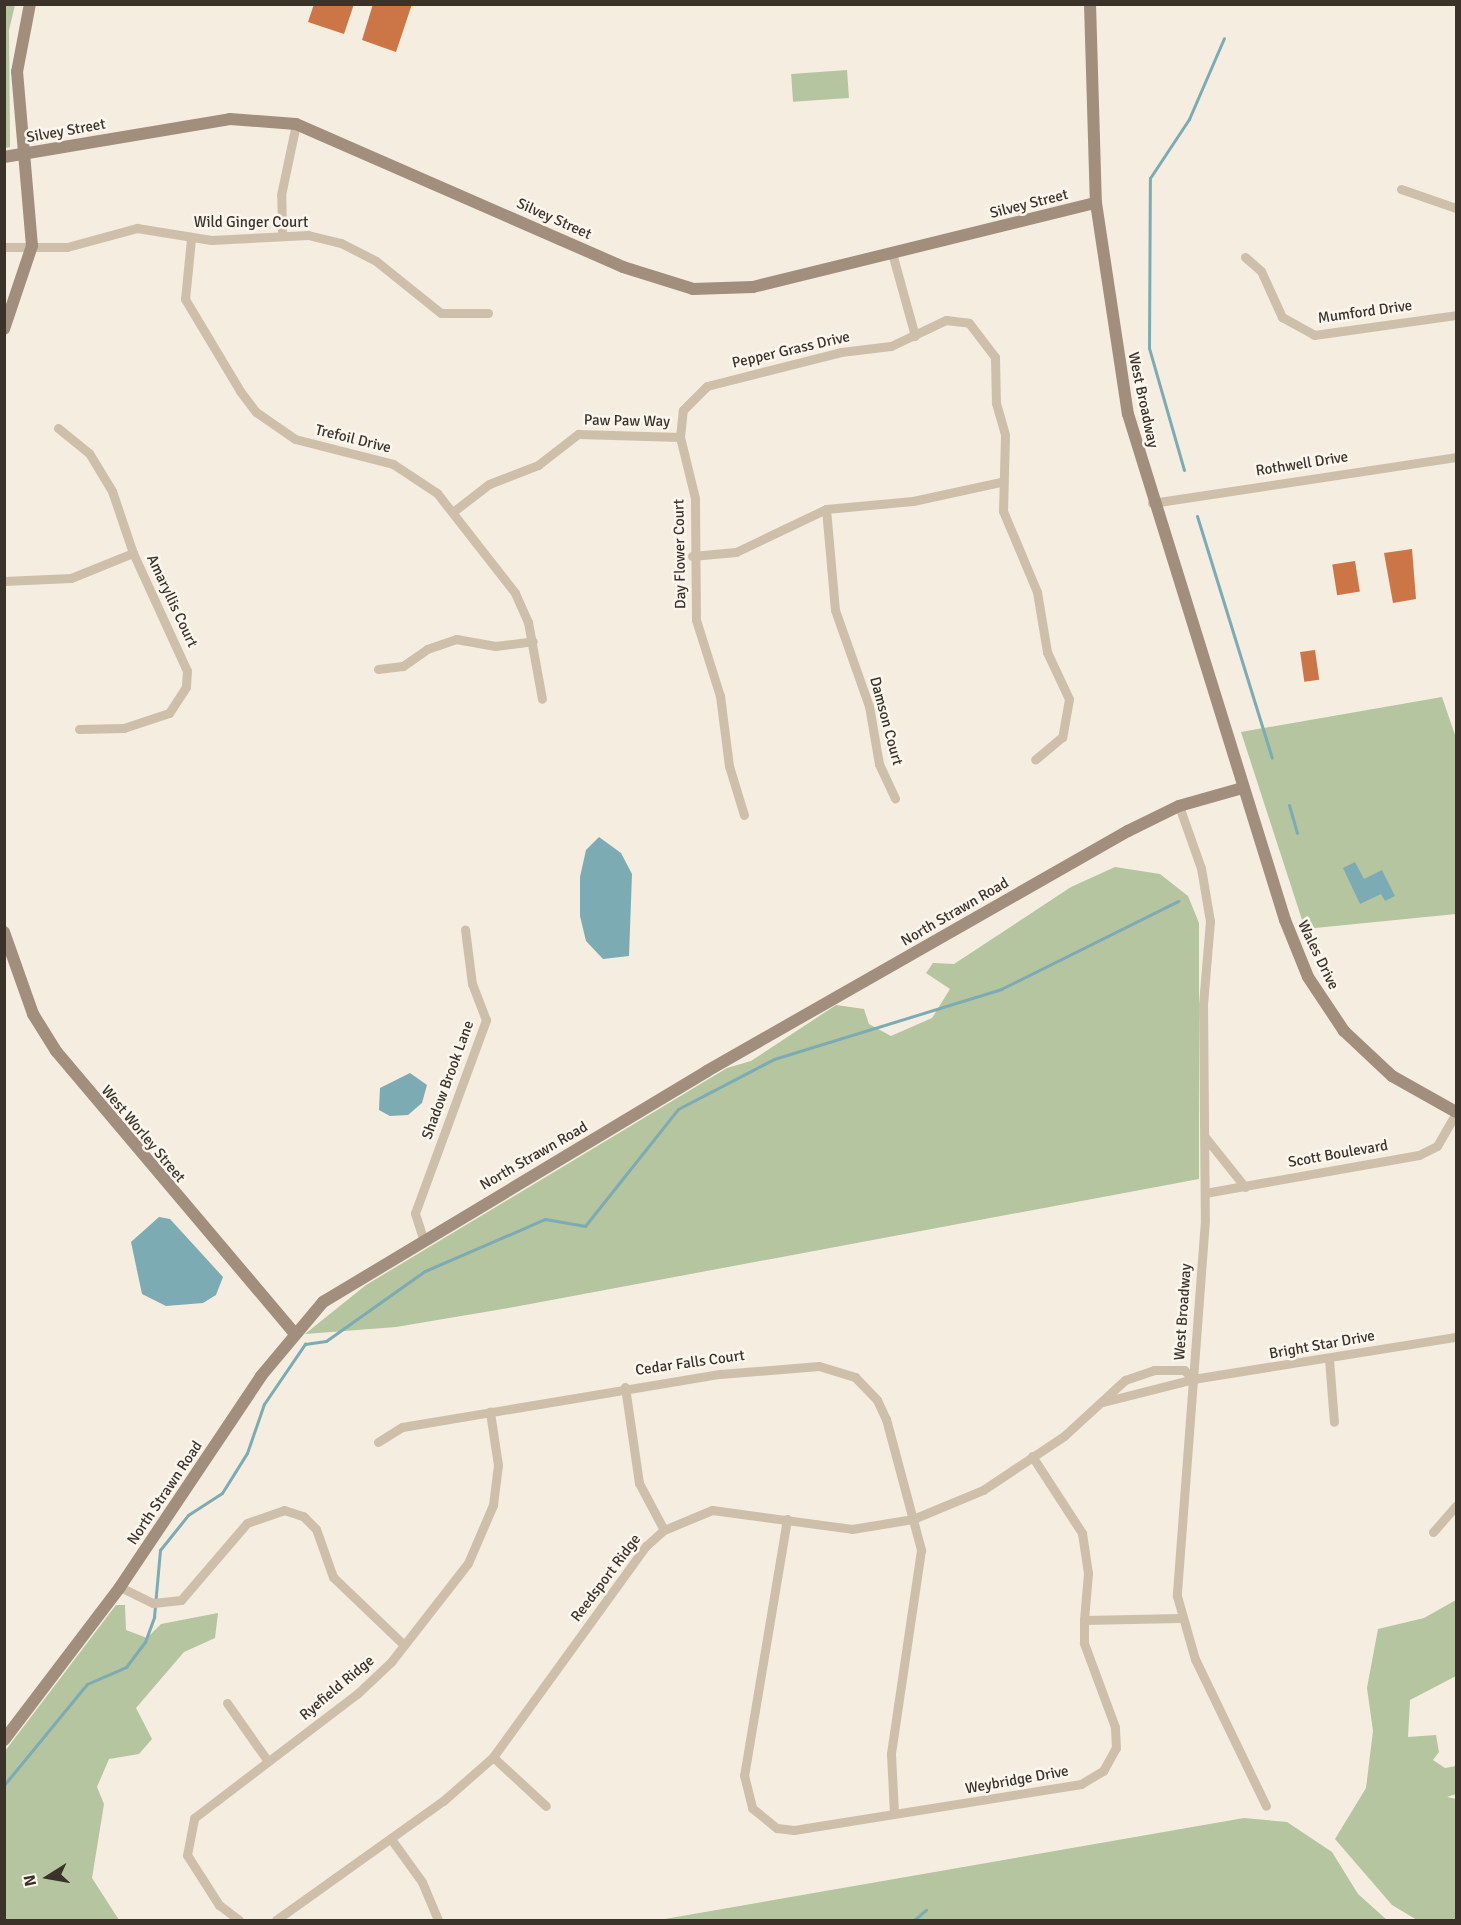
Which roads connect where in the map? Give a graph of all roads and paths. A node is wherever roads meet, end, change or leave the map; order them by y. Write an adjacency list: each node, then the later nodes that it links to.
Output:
1 (30, 4): 4 (street)
2 (1090, 4): 7 (street, West Broadway)
3 (296, 124): 4 (street, Silvey Street); 9 (street); 13 (street, Silvey Street)
4 (26, 154): 5 (street, Silvey Street); 11 (street)
5 (4, 158)
6 (1401, 189): 8 (street)
7 (1096, 203): 13 (street, Silvey Street); 24 (street, West Broadway)
8 (1456, 208)
9 (282, 234): 10 (street, Wild Ginger Court); 15 (street, Wild Ginger Court)
10 (191, 239): 11 (street, Wild Ginger Court); 26 (street, Trefoil Drive)
11 (32, 246): 12 (street, Wild Ginger Court); 17 (street)
12 (4, 247)
13 (892, 253): 18 (street)
14 (1245, 257): 16 (street, Mumford Drive)
15 (488, 313)
16 (1456, 315)
17 (4, 329)
18 (915, 336): 19 (street, Pepper Grass Drive); 23 (street, Pepper Grass Drive)
19 (690, 399): 21 (street, Day Flower Court)
20 (58, 428): 27 (street, Amaryllis Court)
21 (680, 437): 26 (street, Paw Paw Way); 28 (street, Day Flower Court)
22 (1456, 457): 24 (street, Rothwell Drive)
23 (1000, 482): 25 (street); 34 (street)
24 (1152, 503): 35 (street, West Broadway)
25 (826, 509): 28 (street); 36 (street, Damson Court)
26 (454, 511): 30 (street, Trefoil Drive)
27 (133, 553): 29 (street); 33 (street, Amaryllis Court)
28 (692, 556): 38 (street, Day Flower Court)
29 (4, 581)
30 (533, 641): 31 (street); 32 (street, Trefoil Drive)
31 (378, 669)
32 (542, 699)
33 (79, 729)
34 (1035, 760)
35 (1242, 788): 37 (street, North Strawn Road); 41 (street, Wales Drive)
36 (895, 799)
37 (1179, 806): 42 (street, West Broadway); 45 (street, North Strawn Road)
38 (744, 815)
39 (465, 929): 45 (street, Shadow Brook Lane)
40 (4, 932): 46 (street, West Worley Street)
41 (1456, 1113): 43 (street, Scott Boulevard)
42 (1204, 1136): 43 (street); 44 (street, West Broadway)
43 (1245, 1187): 44 (street, Scott Boulevard)
44 (1205, 1193): 49 (street, West Broadway)
45 (423, 1238): 46 (street, North Strawn Road)
46 (294, 1333): 61 (street, North Strawn Road)
47 (1456, 1337): 48 (street, Bright Star Drive)
48 (1329, 1359): 49 (street, Bright Star Drive); 53 (street)
49 (1193, 1379): 51 (street, Reedsport Ridge); 51 (street, Reedsport Ridge); 62 (street, West Broadway)
50 (625, 1387): 52 (street, Cedar Falls Court); 58 (street, Cedar Falls Court); 59 (street)
51 (1103, 1402): 55 (street, Reedsport Ridge)
52 (490, 1412): 54 (street, Cedar Falls Court); 64 (street, Ryefield Ridge)
53 (1334, 1422)
54 (378, 1442)
55 (1032, 1456): 58 (street, Reedsport Ridge); 63 (street, Weybridge Drive)
56 (1456, 1506): 60 (street)
57 (787, 1519): 58 (street, Reedsport Ridge); 59 (street, Reedsport Ridge); 71 (street, Weybridge Drive)
58 (913, 1520): 71 (street)
59 (664, 1530): 67 (street, Reedsport Ridge)
60 (1433, 1532)
61 (120, 1587): 64 (street); 66 (street, North Strawn Road)
62 (1180, 1618): 63 (street); 70 (street, West Broadway)
63 (1084, 1620): 71 (street, Weybridge Drive)
64 (404, 1645): 68 (street, Ryefield Ridge)
65 (227, 1702): 68 (street)
66 (4, 1740)
67 (493, 1757): 69 (street); 72 (street, Reedsport Ridge)
68 (267, 1760): 73 (street, Ryefield Ridge)
69 (546, 1806)
70 (1266, 1806)
71 (894, 1813)
72 (392, 1839): 74 (street, Reedsport Ridge); 75 (street)
73 (239, 1920)
74 (276, 1920)
75 (438, 1920)

